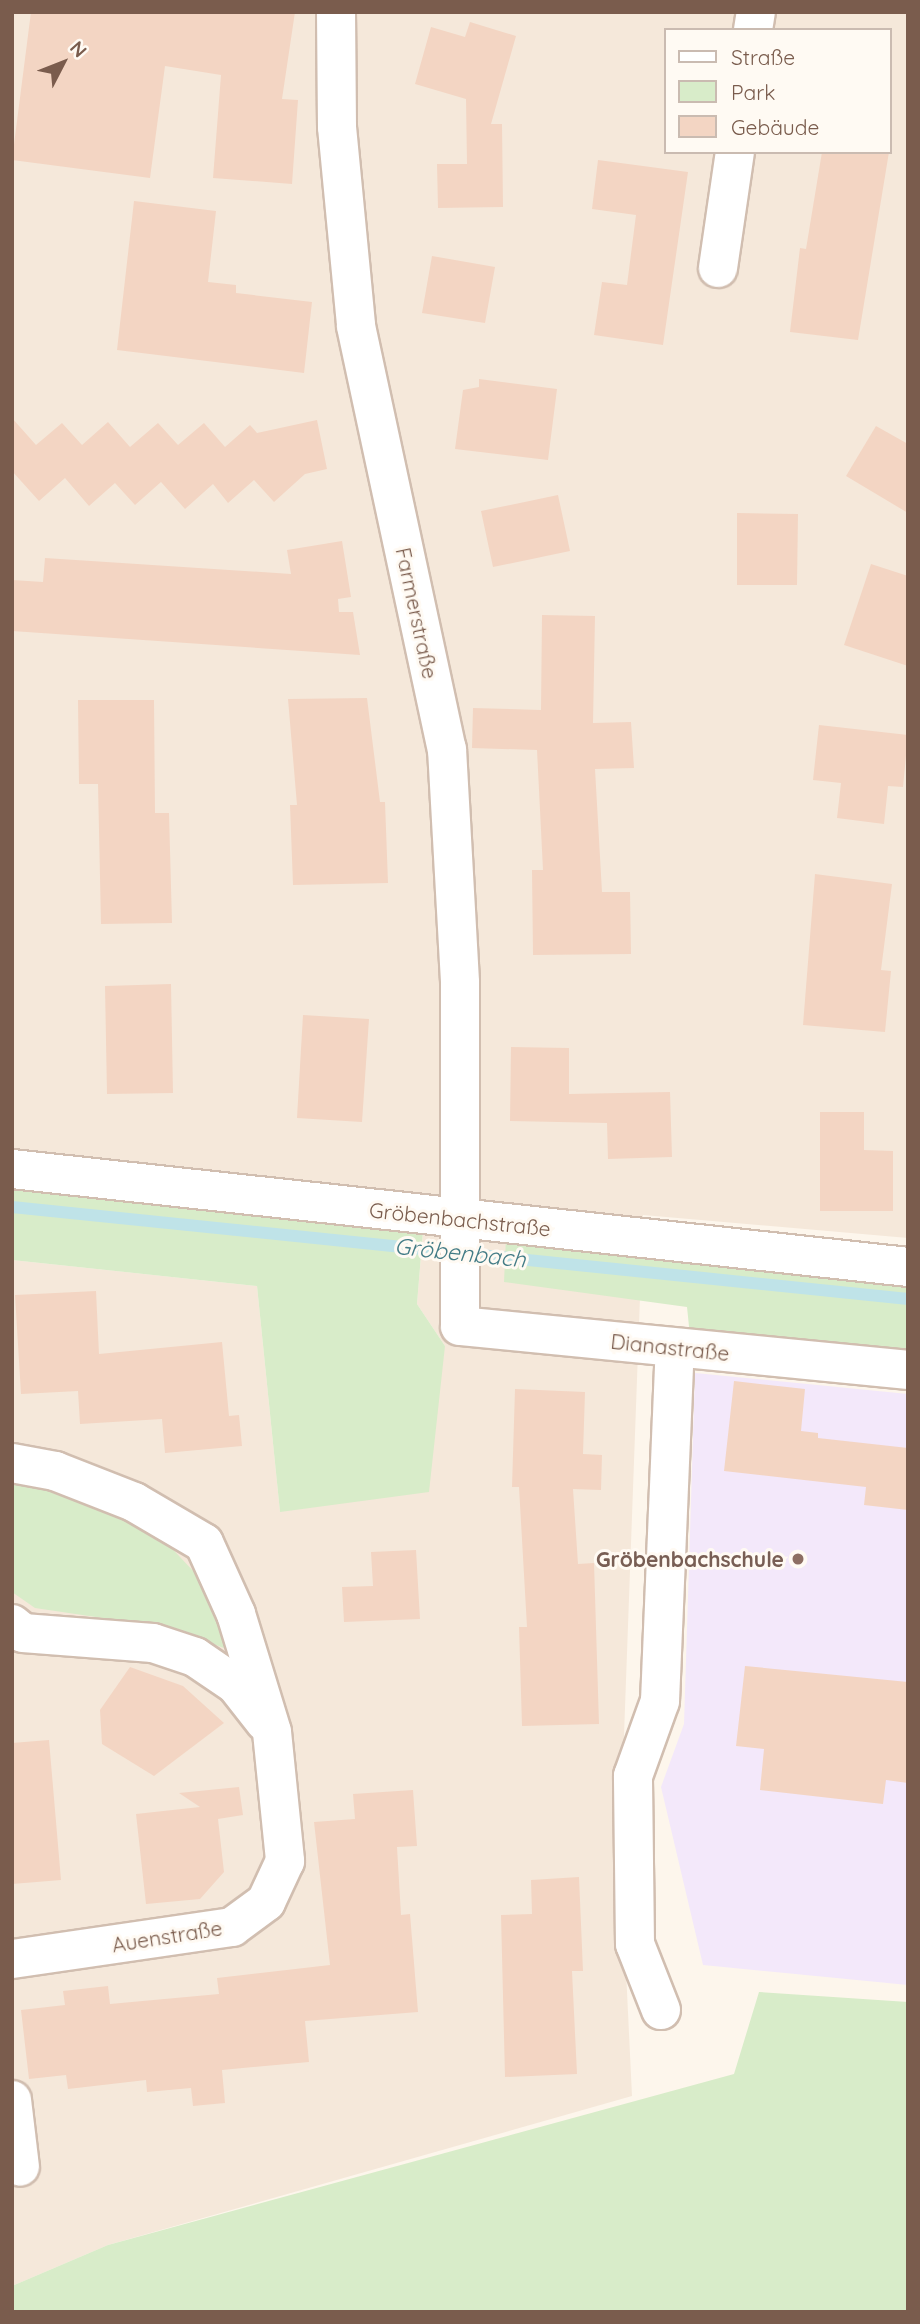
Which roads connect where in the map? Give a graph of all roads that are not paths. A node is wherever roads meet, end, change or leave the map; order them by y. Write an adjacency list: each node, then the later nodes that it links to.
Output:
1 (337, 12): 5 (street, Farmerstraße)
2 (735, 154): 3 (street)
3 (718, 268)
4 (12, 1169): 5 (street, Gröbenbachstraße)
5 (460, 1259): 6 (street, Gröbenbachstraße); 7 (street, Dianastraße)
6 (908, 1267)
7 (675, 1348): 8 (street, Dianastraße); 13 (street)
8 (908, 1370)
9 (12, 1463): 11 (street, Auenstraße)
10 (12, 1624): 11 (street)
11 (272, 1731): 12 (street, Auenstraße)
12 (12, 1959)
13 (661, 2010)
14 (12, 2100): 15 (street)
15 (20, 2166)

